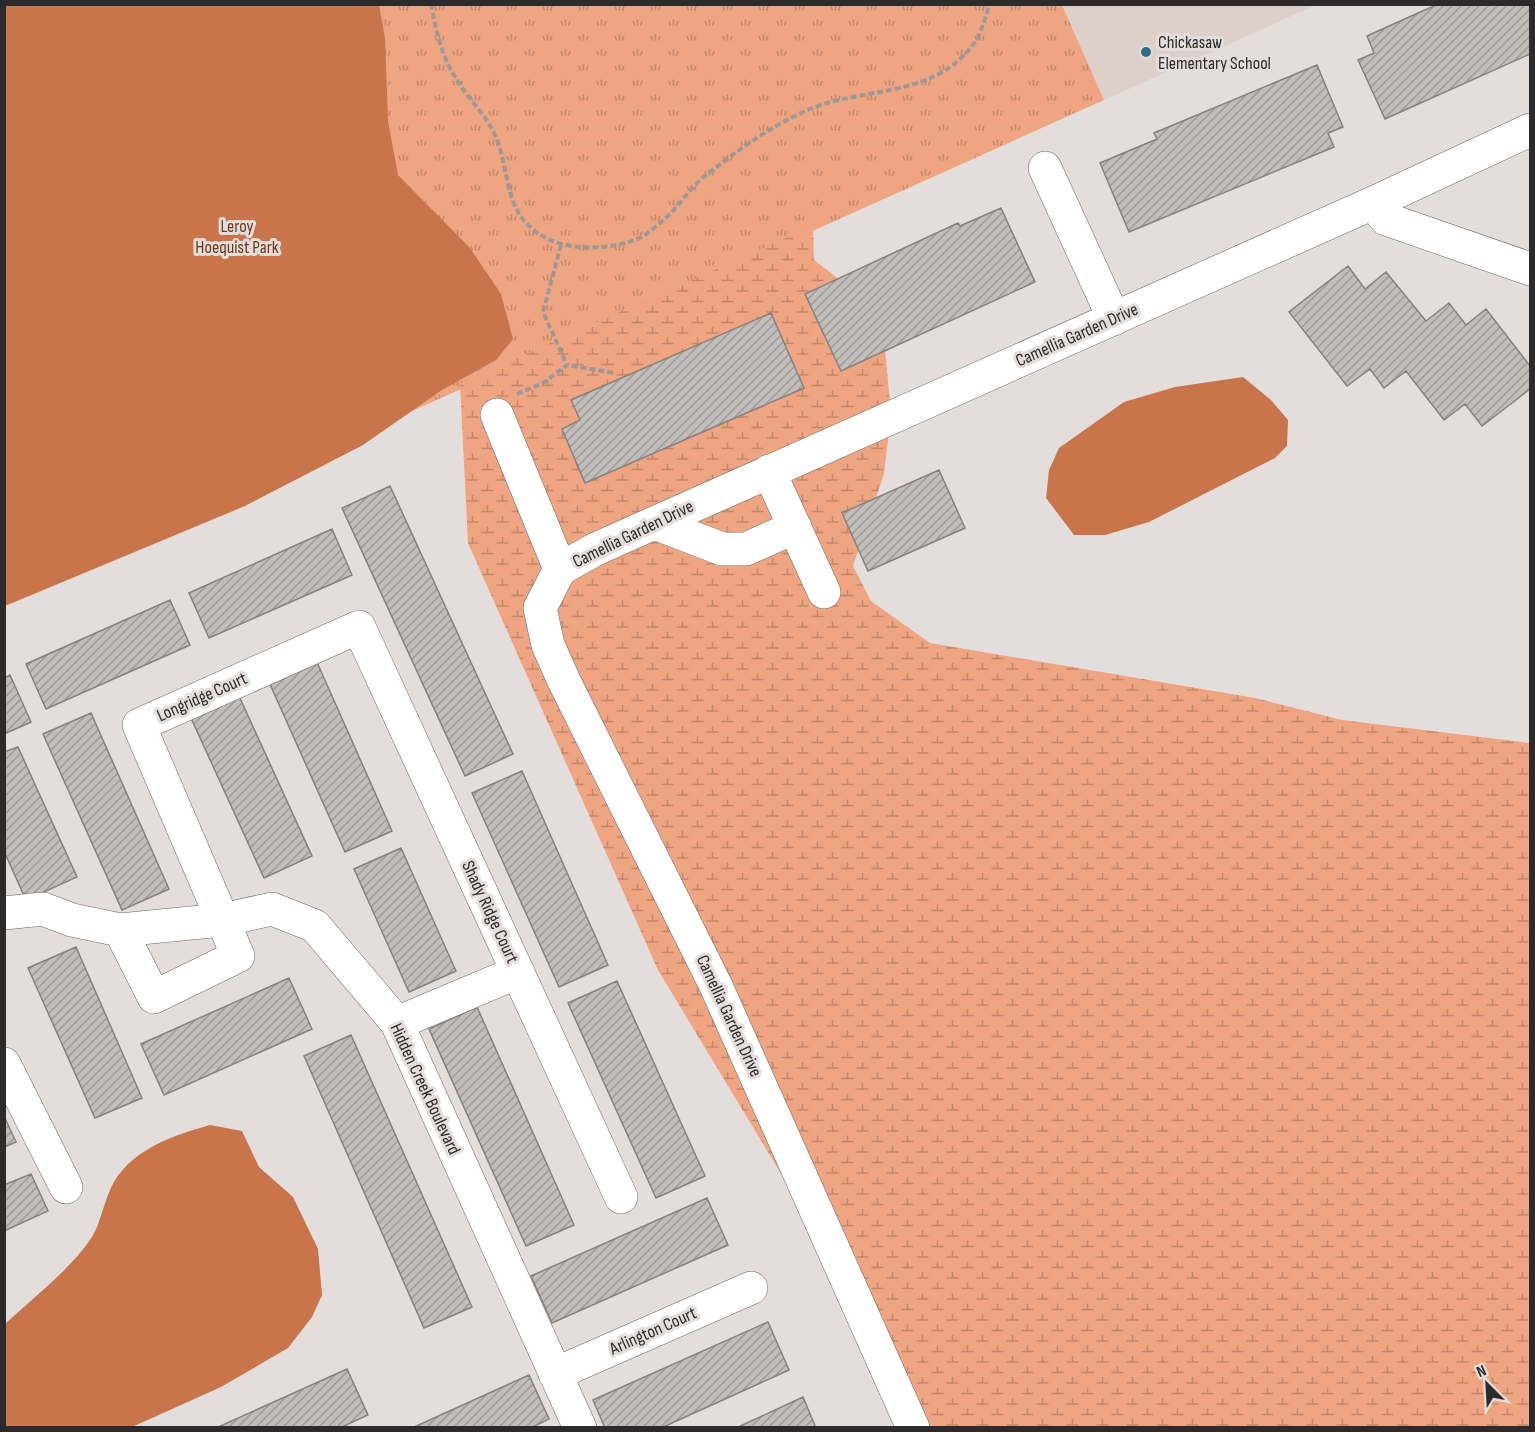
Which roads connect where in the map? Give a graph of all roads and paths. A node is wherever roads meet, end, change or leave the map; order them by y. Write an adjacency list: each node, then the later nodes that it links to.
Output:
1 (431, 4): 6 (path)
2 (990, 4): 6 (path)
3 (1530, 130): 5 (lane, Camellia Garden Drive)
4 (1045, 168): 8 (lane)
5 (1373, 203): 7 (lane); 8 (lane, Camellia Garden Drive)
6 (561, 245): 9 (path)
7 (1530, 269)
8 (1114, 319): 12 (lane, Camellia Garden Drive)
9 (567, 364): 10 (path); 11 (path)
10 (615, 373)
11 (497, 415): 15 (lane)
12 (769, 471): 13 (lane, Camellia Garden Drive); 14 (lane)
13 (654, 523): 14 (lane); 15 (lane, Camellia Garden Drive)
14 (795, 527): 16 (lane)
15 (560, 569): 29 (lane, Camellia Garden Drive)
16 (824, 592)
17 (359, 627): 19 (lane, Longridge Court); 21 (lane, Shady Ridge Court)
18 (4, 913): 20 (lane, Hidden Creek Boulevard)
19 (222, 920): 20 (lane, Hidden Creek Boulevard); 20 (lane); 22 (lane, Hidden Creek Boulevard)
20 (120, 930)
21 (518, 972): 22 (lane); 25 (lane, Shady Ridge Court)
22 (396, 1023): 27 (lane, Hidden Creek Boulevard)
23 (4, 1064): 24 (lane)
24 (66, 1187)
25 (621, 1197)
26 (751, 1288): 27 (lane, Arlington Court)
27 (555, 1374): 28 (lane, Hidden Creek Boulevard)
28 (580, 1428)
29 (913, 1428)

